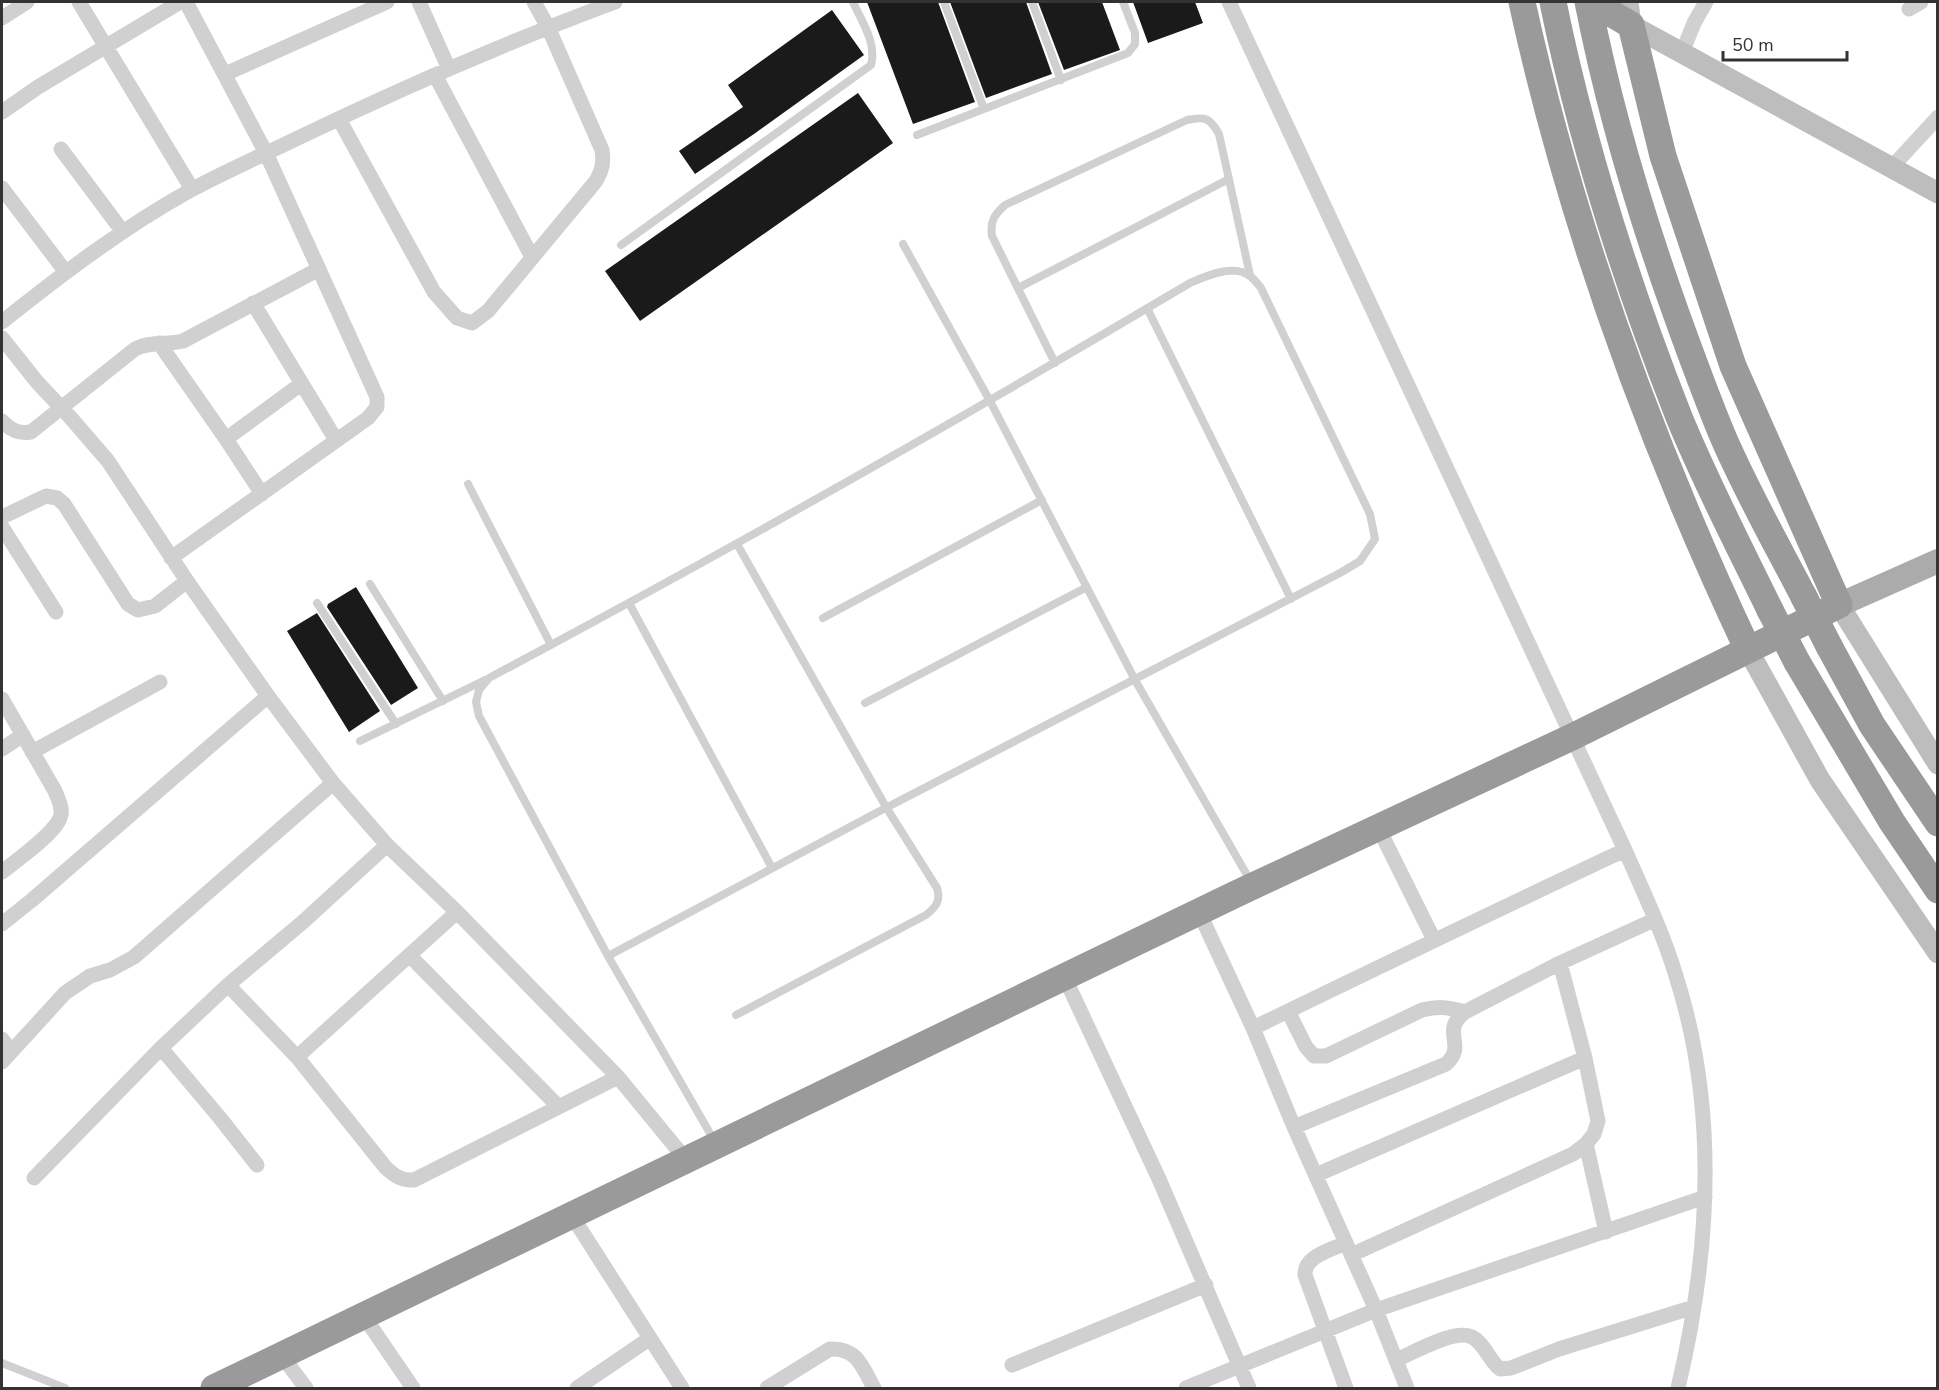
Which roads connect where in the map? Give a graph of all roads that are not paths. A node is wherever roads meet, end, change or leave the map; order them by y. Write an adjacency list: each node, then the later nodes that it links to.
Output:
1 (27, 2): 19 (street)
2 (79, 2): 21 (street)
3 (180, 2): 21 (street)
4 (186, 2): 24 (street)
5 (387, 2): 24 (street)
6 (419, 2): 23 (street)
7 (534, 2): 20 (street)
8 (615, 2): 20 (street)
9 (853, 2): 40 (lane)
10 (944, 2): 26 (lane)
11 (1032, 2): 25 (lane)
12 (1123, 2): 25 (lane)
13 (1229, 2): 86 (street)
14 (1522, 2): 76 (highway)
15 (1590, 2): 18 (highway); 93 (highway, bridge)
16 (1706, 2): 22 (street)
17 (1555, 13): 100 (highway, bridge)
18 (1629, 13): 22 (main road); 72 (highway)
19 (2, 18)
20 (548, 27): 23 (street); 41 (street)
21 (106, 45): 27 (street); 36 (street)
22 (1682, 53): 33 (main road)
23 (442, 72): 29 (street); 41 (street)
24 (225, 74): 32 (street)
25 (1061, 80): 26 (lane)
26 (984, 109): 30 (lane)
27 (2, 112)
28 (1938, 117): 33 (street)
29 (339, 118): 32 (street); 41 (street)
30 (917, 135)
31 (61, 149): 38 (street)
32 (266, 153): 36 (street); 42 (street)
33 (1891, 168): 37 (main road)
34 (1229, 179): 44 (lane); 45 (lane); 45 (lane)
35 (2, 188): 43 (street)
36 (192, 189): 38 (street)
37 (1938, 193)
38 (123, 232): 43 (street)
39 (903, 244): 53 (lane)
40 (621, 245)
41 (532, 257)
42 (319, 269): 46 (street); 57 (street)
43 (65, 271): 48 (street)
44 (1250, 275): 47 (lane); 69 (lane)
45 (1018, 288): 51 (lane)
46 (253, 303): 50 (street); 52 (street)
47 (1147, 308): 51 (lane); 69 (lane)
48 (2, 322)
49 (2, 338): 54 (street)
50 (159, 344): 54 (street); 56 (street)
51 (1055, 363): 53 (lane)
52 (301, 384): 56 (street); 57 (street)
53 (990, 401): 60 (lane); 63 (lane)
54 (61, 408): 55 (street); 64 (street)
55 (2, 421)
56 (226, 439): 59 (street)
57 (336, 440): 59 (street)
58 (468, 484): 75 (lane)
59 (262, 494): 64 (street)
60 (1042, 500): 68 (lane); 74 (lane)
61 (2, 517): 66 (street)
62 (2, 527): 73 (street)
63 (737, 544): 71 (lane); 92 (lane)
64 (171, 558): 66 (street)
65 (1938, 561): 72 (main road)
66 (187, 581): 80 (street)
67 (369, 584): 82 (lane)
68 (1087, 587): 78 (lane); 83 (lane)
69 (1292, 599): 78 (lane)
70 (317, 603): 84 (lane)
71 (629, 603): 75 (lane); 97 (lane)
72 (1839, 605): 76 (highway); 90 (main road)
73 (56, 612)
74 (823, 618)
75 (551, 645): 77 (lane)
76 (1748, 650): 86 (highway); 106 (main road)
77 (489, 678): 82 (lane); 108 (lane)
78 (1135, 680): 92 (lane); 99 (lane)
79 (160, 682): 89 (street)
80 (268, 696): 91 (street); 104 (street)
81 (2, 699): 85 (street)
82 (443, 701): 84 (lane)
83 (865, 703)
84 (396, 724): 87 (lane)
85 (23, 735): 88 (street); 89 (street)
86 (1572, 737): 94 (highway); 96 (street)
87 (360, 741)
88 (2, 749)
89 (32, 752): 98 (street)
90 (1938, 764)
91 (333, 783): 95 (street); 117 (street)
92 (886, 807): 97 (lane); 114 (lane)
93 (1938, 823)
94 (1378, 827): 99 (highway); 105 (street)
95 (387, 845): 101 (street); 111 (street)
96 (1625, 850): 103 (street); 105 (street)
97 (772, 868): 108 (lane)
98 (2, 873)
99 (1253, 886): 102 (highway)
100 (1938, 890)
101 (457, 912): 107 (street); 120 (street)
102 (1199, 912): 110 (highway); 115 (street)
103 (1654, 920): 109 (street); 129 (street)
104 (2, 924)
105 (1434, 940): 112 (street)
106 (1938, 953)
107 (410, 956): 118 (street); 121 (street)
108 (608, 956): 124 (lane)
109 (1560, 963): 113 (street); 119 (street)
110 (1064, 976): 124 (highway); 133 (street)
111 (228, 985): 116 (street); 118 (street)
112 (1288, 1011): 113 (street); 115 (street)
113 (1465, 1012): 122 (street)
114 (736, 1015)
115 (1253, 1028): 122 (street)
116 (161, 1048): 126 (street); 128 (street)
117 (5, 1051)
118 (297, 1057): 121 (street)
119 (1585, 1058): 123 (street); 127 (street)
120 (618, 1077): 121 (street); 125 (street)
121 (558, 1106)
122 (1294, 1127): 127 (street)
123 (1586, 1144): 131 (street); 132 (street)
124 (717, 1145): 125 (highway)
125 (687, 1161): 130 (highway)
126 (257, 1165)
127 (1316, 1176): 132 (street)
128 (34, 1178)
129 (1705, 1197): 131 (street); 134 (street)
130 (572, 1216): 136 (highway); 138 (street)
131 (1606, 1232): 135 (street)
132 (1348, 1249): 135 (street); 137 (street)
133 (1206, 1285): 142 (street); 143 (street)
134 (1694, 1307): 140 (street); 156 (street)
135 (1376, 1310): 137 (street); 140 (street)
136 (363, 1315): 139 (highway); 147 (street)
137 (1325, 1332): 143 (street); 154 (street)
138 (649, 1339): 148 (street); 149 (street)
139 (282, 1356): 144 (highway); 146 (street)
140 (1396, 1360): 155 (street)
141 (2, 1363): 145 (lane)
142 (1012, 1365)
143 (1240, 1365): 152 (street); 153 (street)
144 (224, 1387)
145 (65, 1389)
146 (306, 1389)
147 (413, 1389)
148 (577, 1389)
149 (682, 1389)
150 (767, 1389): 151 (street)
151 (874, 1389)
152 (1186, 1389)
153 (1249, 1389)
154 (1346, 1389)
155 (1407, 1389)
156 (1678, 1389)

